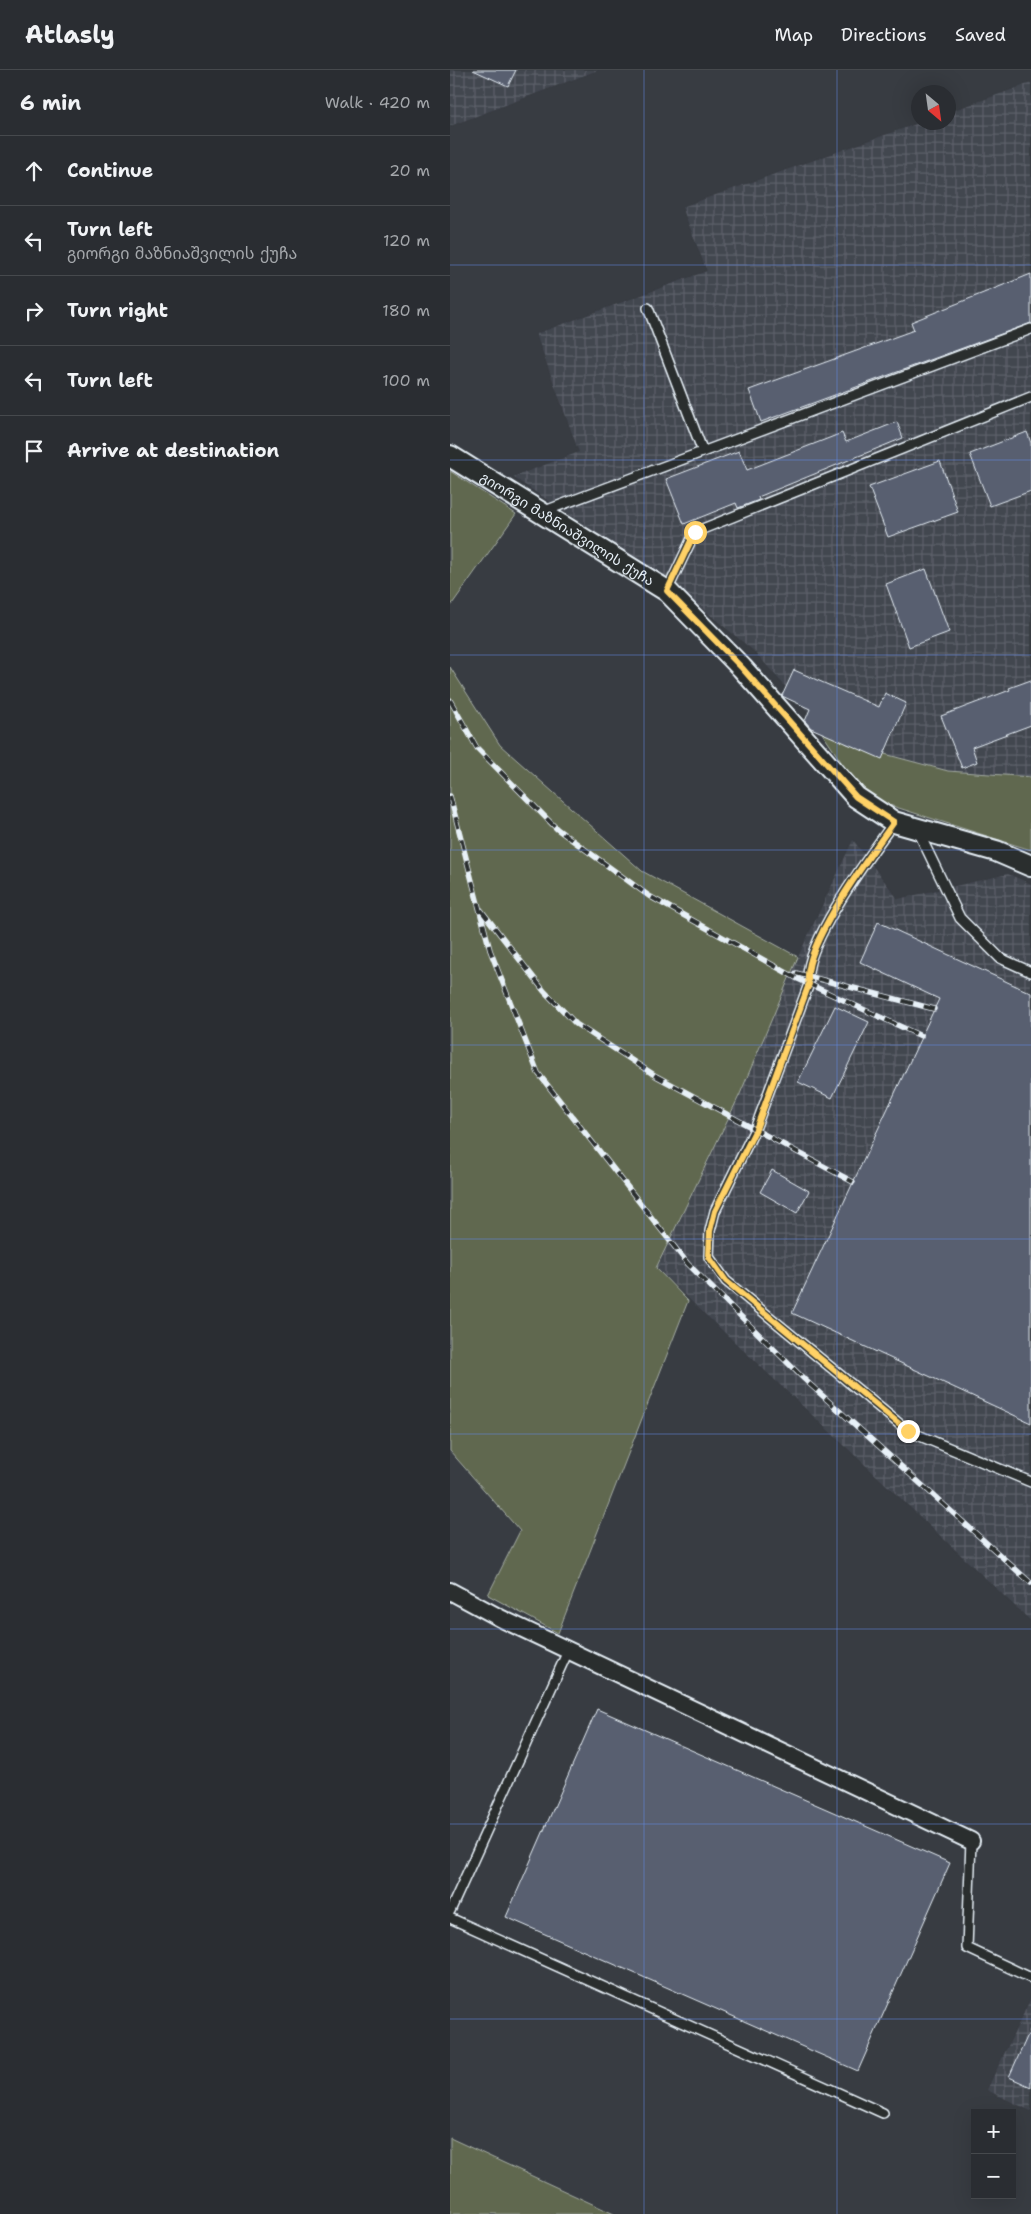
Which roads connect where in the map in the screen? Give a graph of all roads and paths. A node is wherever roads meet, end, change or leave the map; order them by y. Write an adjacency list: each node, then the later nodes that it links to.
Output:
1 (648, 308): 4 (lane)
2 (1031, 329): 4 (lane)
3 (1031, 397): 7 (lane)
4 (702, 452): 6 (lane)
5 (450, 456): 6 (street, გიორგი მაზნიაშვილის ქუჩა)
6 (540, 512): 7 (street, გიორგი მაზნიაშვილის ქუჩა)
7 (667, 591): 8 (street, გიორგი მაზნიაშვილის ქუჩა)
8 (894, 822): 9 (street, გიორგი მაზნიაშვილის ქუჩა); 12 (lane)
9 (917, 828): 10 (street, გიორგი მაზნიაშვილის ქუჩა); 11 (lane)
10 (1031, 866)
11 (1031, 972)
12 (1031, 1482)
13 (450, 1591): 14 (street)
14 (568, 1651): 15 (street); 16 (lane)
15 (971, 1841): 18 (lane)
16 (450, 1911)
17 (450, 1918): 19 (lane)
18 (1031, 1978)
19 (883, 2113)

